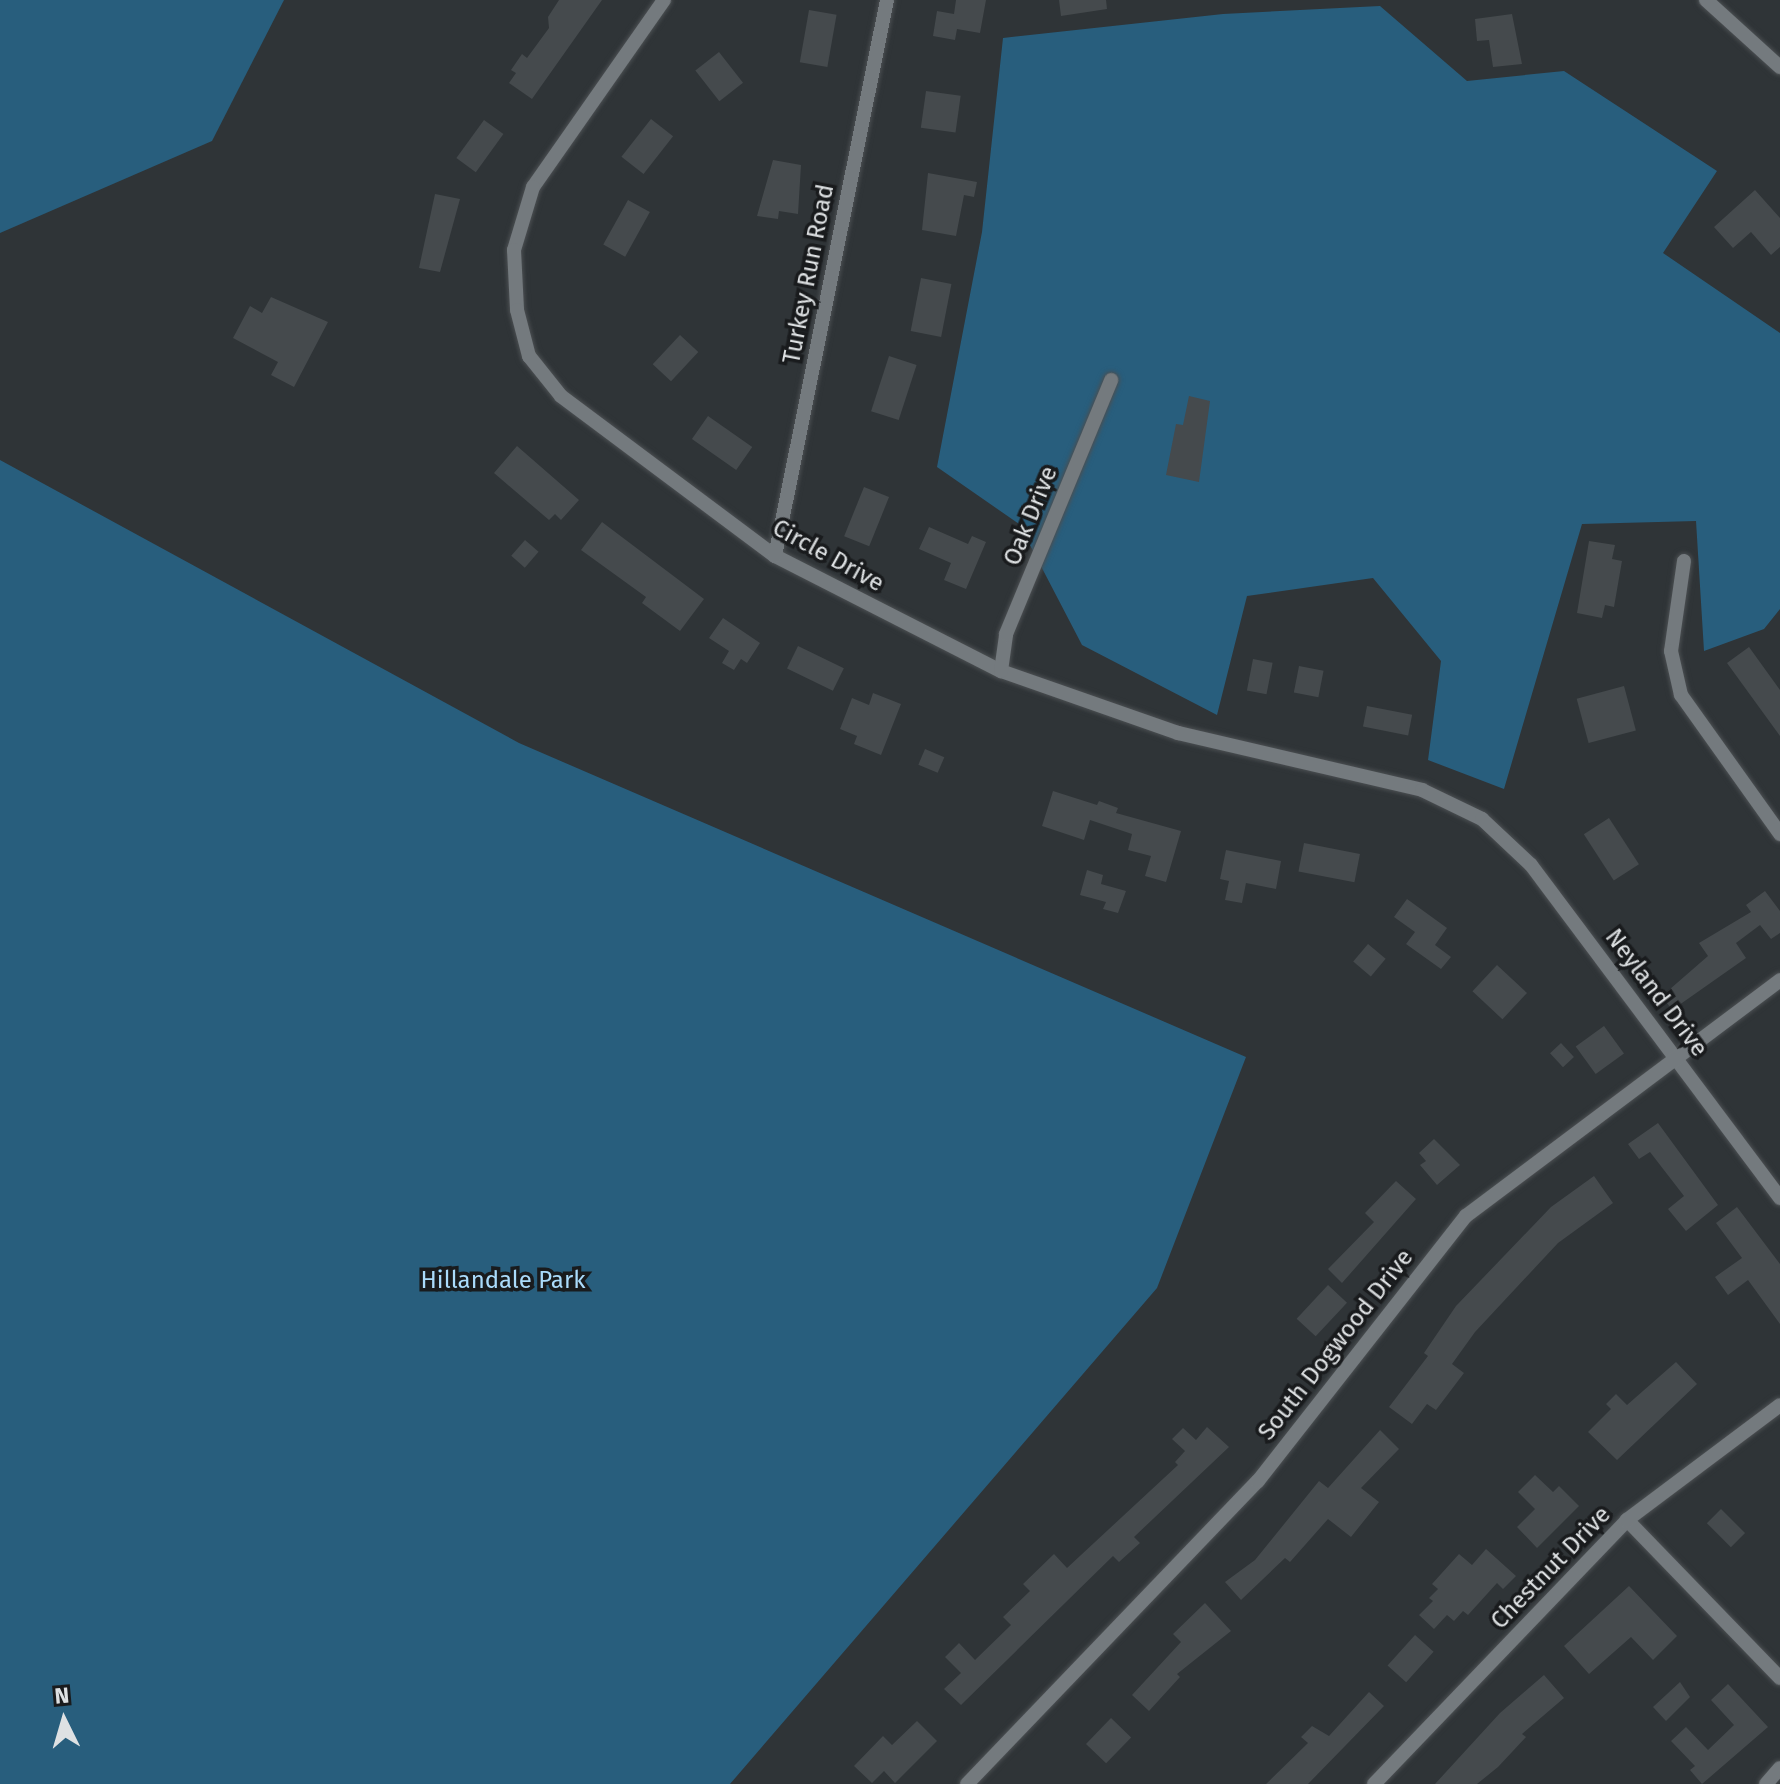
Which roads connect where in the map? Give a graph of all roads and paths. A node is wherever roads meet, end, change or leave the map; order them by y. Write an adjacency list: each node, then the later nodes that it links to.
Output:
1 (664, 0): 6 (street, Circle Drive)
2 (887, 0): 6 (street, Turkey Run Road)
3 (1706, 0): 4 (street)
4 (1780, 67)
5 (1111, 380): 8 (street, Oak Drive)
6 (775, 556): 8 (street, Circle Drive)
7 (1684, 561): 10 (street)
8 (1001, 671): 9 (street, Circle Drive)
9 (1487, 823): 12 (street, Neyland Drive)
10 (1780, 834)
11 (1780, 980): 12 (street, South Dogwood Drive)
12 (1676, 1057): 13 (street, Neyland Drive); 18 (street, South Dogwood Drive)
13 (1780, 1198)
14 (1780, 1405): 15 (street, Chestnut Drive)
15 (1627, 1520): 16 (street); 19 (street, Chestnut Drive)
16 (1780, 1678)
17 (1780, 1768): 20 (street)
18 (967, 1784)
19 (1374, 1784)
20 (1766, 1784)

